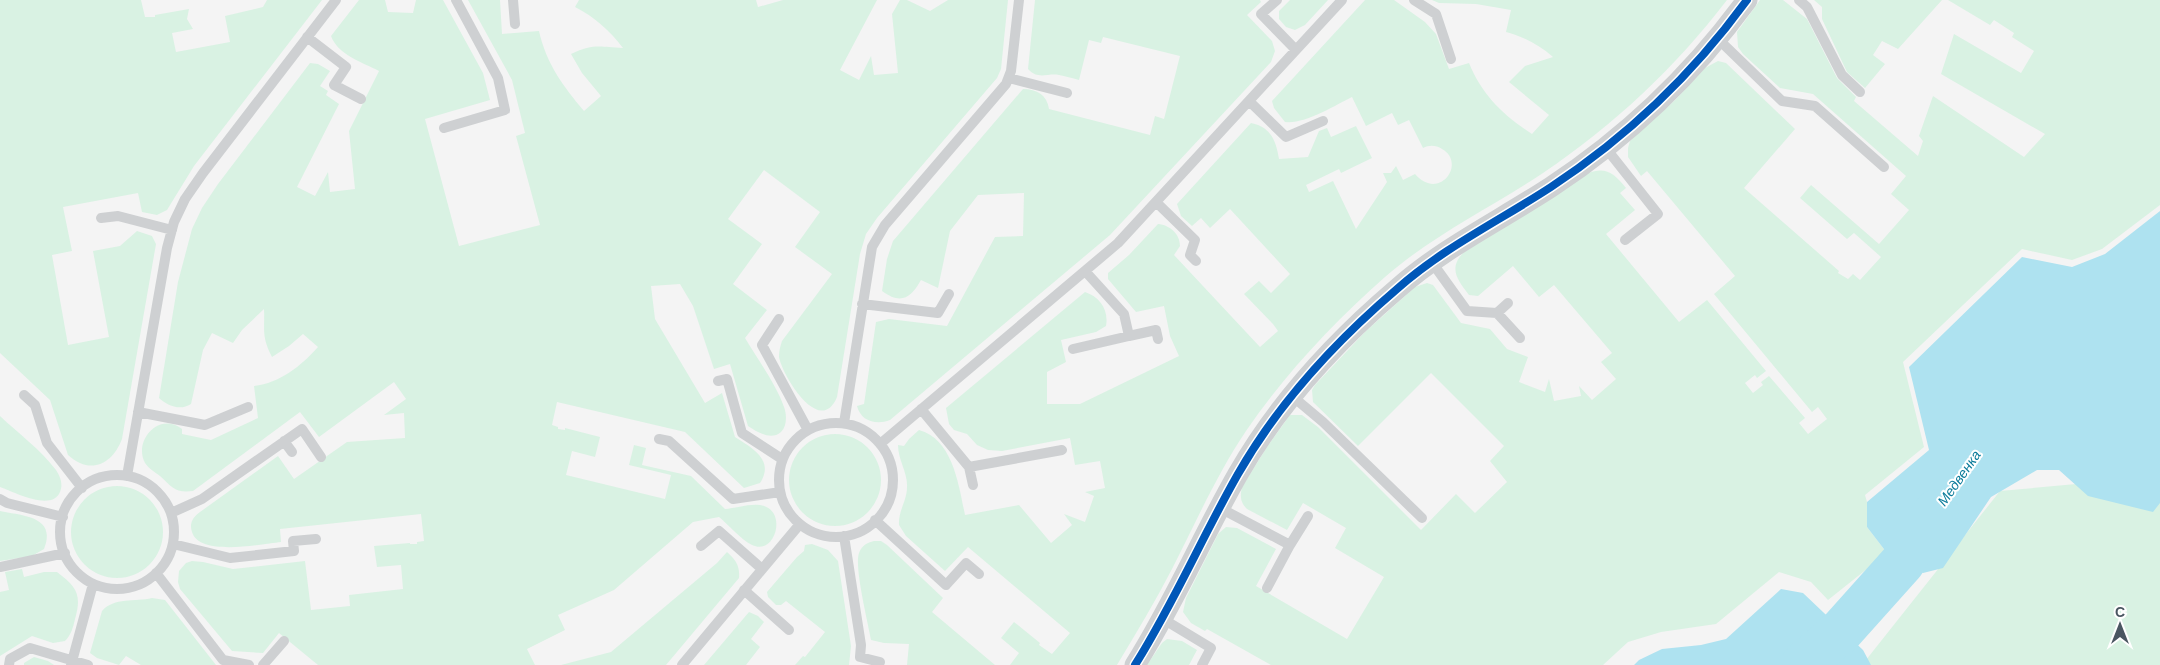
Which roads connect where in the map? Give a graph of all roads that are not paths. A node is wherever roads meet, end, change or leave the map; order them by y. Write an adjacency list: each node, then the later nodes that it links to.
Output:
1 (336, 0): 11 (lane)
2 (456, 0): 21 (lane)
3 (513, 0): 10 (lane)
4 (1019, 0): 15 (lane)
5 (1278, 0): 13 (lane)
6 (1342, 0): 13 (lane)
7 (1414, 0): 14 (lane)
8 (1747, 0): 12 (street)
9 (1799, 0): 16 (lane)
10 (515, 24)
11 (307, 37): 18 (lane); 26 (lane)
12 (1718, 39): 22 (street); 23 (lane)
13 (1296, 50): 19 (lane)
14 (1451, 58)
15 (1009, 78): 17 (lane); 33 (lane)
16 (1860, 92)
17 (1067, 93)
18 (361, 99)
19 (1248, 101): 20 (lane); 24 (lane)
20 (1323, 120)
21 (444, 128)
22 (1605, 147): 27 (lane); 29 (street)
23 (1884, 167)
24 (1156, 202): 28 (lane); 30 (lane)
25 (101, 218): 26 (lane)
26 (172, 230): 45 (lane)
27 (1625, 240)
28 (1196, 261)
29 (1431, 261): 34 (lane); 42 (street)
30 (1085, 271): 36 (lane); 44 (lane)
31 (950, 294): 33 (lane)
32 (1508, 303): 34 (lane)
33 (862, 304): 46 (lane)
34 (1497, 313): 37 (lane)
35 (779, 319): 47 (lane)
36 (1129, 336): 38 (lane); 39 (lane)
37 (1520, 338)
38 (1158, 339)
39 (1073, 349)
40 (718, 381): 54 (lane)
41 (24, 396): 58 (lane)
42 (1292, 396): 61 (street); 65 (lane)
43 (248, 407): 45 (lane)
44 (921, 409): 50 (lane); 55 (lane)
45 (138, 412): 56 (lane)
46 (844, 423): 47 (lane); 50 (lane)
47 (808, 430): 54 (lane)
48 (659, 439): 59 (lane)
49 (284, 441): 52 (lane); 53 (lane); 62 (lane)
50 (880, 444): 66 (lane)
51 (1062, 450): 55 (lane)
52 (292, 452)
53 (321, 457)
54 (782, 459): 59 (lane)
55 (969, 467): 57 (lane)
56 (127, 476): 58 (lane); 62 (lane)
57 (972, 485)
58 (82, 488): 64 (lane)
59 (780, 492): 67 (lane)
60 (0, 499): 64 (lane)
61 (1220, 508): 71 (lane); 81 (street)
62 (171, 513): 70 (lane)
63 (1308, 516): 71 (lane)
64 (63, 517): 73 (lane)
65 (1422, 518)
66 (875, 520): 68 (lane); 77 (lane)
67 (800, 524): 68 (lane); 75 (lane)
68 (844, 536): 86 (lane)
69 (316, 539): 70 (lane)
70 (173, 544): 76 (lane)
71 (1290, 545): 79 (lane)
72 (701, 546): 75 (lane)
73 (65, 553): 74 (lane); 78 (lane)
74 (0, 567)
75 (762, 569): 80 (lane)
76 (156, 574): 78 (lane); 90 (lane)
77 (979, 574)
78 (93, 584): 87 (lane)
79 (1267, 588)
80 (744, 590): 82 (lane); 92 (lane)
81 (1162, 619): 84 (lane); 93 (street)
82 (789, 630)
83 (284, 641): 91 (lane)
84 (1211, 648): 85 (lane); 94 (lane)
85 (1221, 653)
86 (880, 662)
87 (72, 663): 88 (lane); 89 (lane)
88 (9, 665)
89 (88, 665)
90 (248, 665)
91 (262, 665)
92 (682, 665)
93 (1135, 665)
94 (1202, 665)

